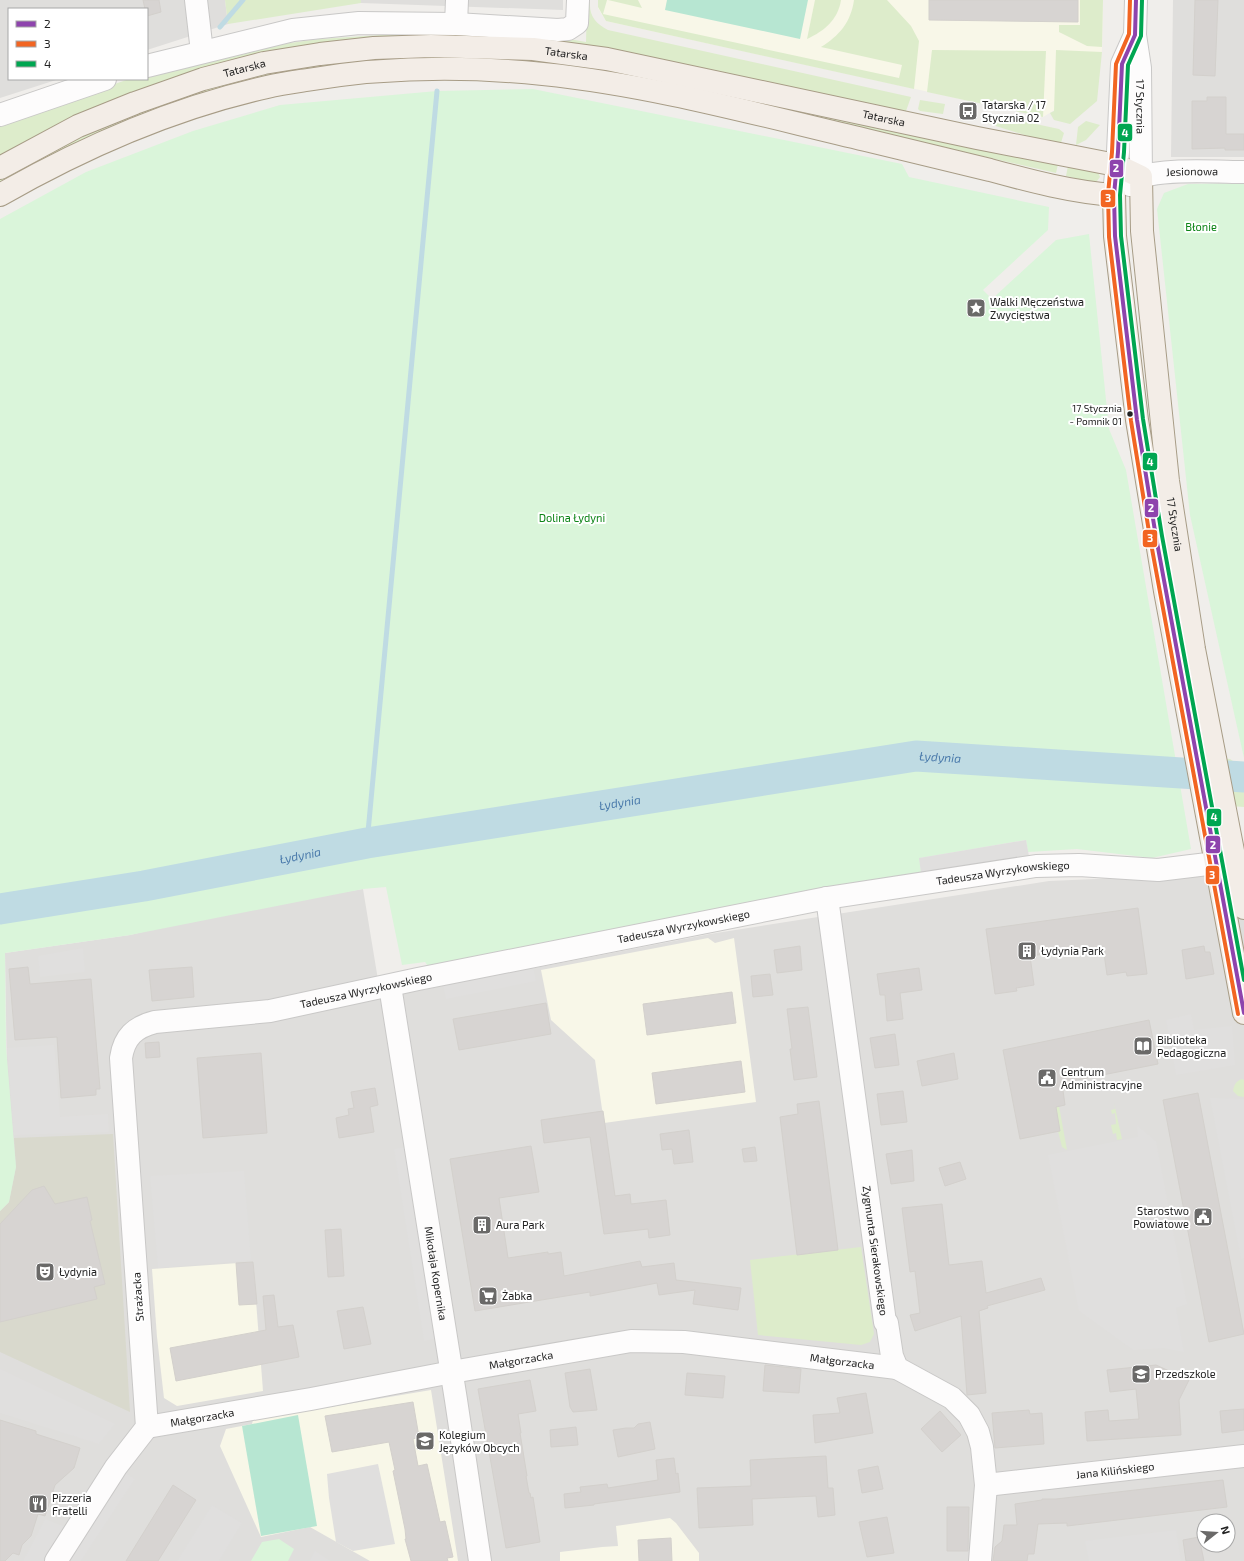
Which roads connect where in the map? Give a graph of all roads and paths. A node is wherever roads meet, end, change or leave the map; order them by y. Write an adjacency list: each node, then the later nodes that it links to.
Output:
1 (196, 0): 7 (street)
2 (457, 0): 5 (street)
3 (578, 0): 5 (street, Tatarska)
4 (1136, 0): 6 (street, 17 Stycznia)
5 (456, 24): 7 (street, Tatarska)
6 (1135, 36): 11 (street, 17 Stycznia); 14 (street, 17 Stycznia)
7 (202, 52): 8 (street, Tatarska)
8 (148, 66)
9 (102, 80): 10 (street)
10 (0, 115)
11 (1116, 165): 12 (main road, Tatarska); 14 (main road, Tatarska); 16 (street, 17 Stycznia)
12 (0, 168)
13 (1244, 172): 14 (street, Jesionowa)
14 (1142, 177): 16 (street); 17 (main road, 17 Stycznia)
15 (0, 195): 16 (main road)
16 (1114, 195): 17 (main road, 17 Stycznia)
17 (1201, 735): 18 (main road, 17 Stycznia)
18 (1232, 868): 19 (street, Tadeusza Wyrzykowskiego); 20 (main road, 17 Stycznia); 22 (main road, 17 Stycznia)
19 (827, 898): 21 (street, Tadeusza Wyrzykowskiego); 24 (street, Zygmunta Sierakowskiego)
20 (1244, 908)
21 (390, 986): 23 (street, Tadeusza Wyrzykowskiego); 25 (street, Mikołaja Kopernika)
22 (1244, 1013)
23 (155, 1022): 26 (street, Strażacka)
24 (897, 1368): 25 (street, Małgorzacka); 28 (street)
25 (452, 1372): 26 (street, Małgorzacka); 30 (street, Mikołaja Kopernika)
26 (147, 1427): 29 (street)
27 (1244, 1456): 28 (street, Jana Kilińskiego)
28 (986, 1485): 31 (street)
29 (56, 1561)
30 (480, 1561)
31 (980, 1561)

